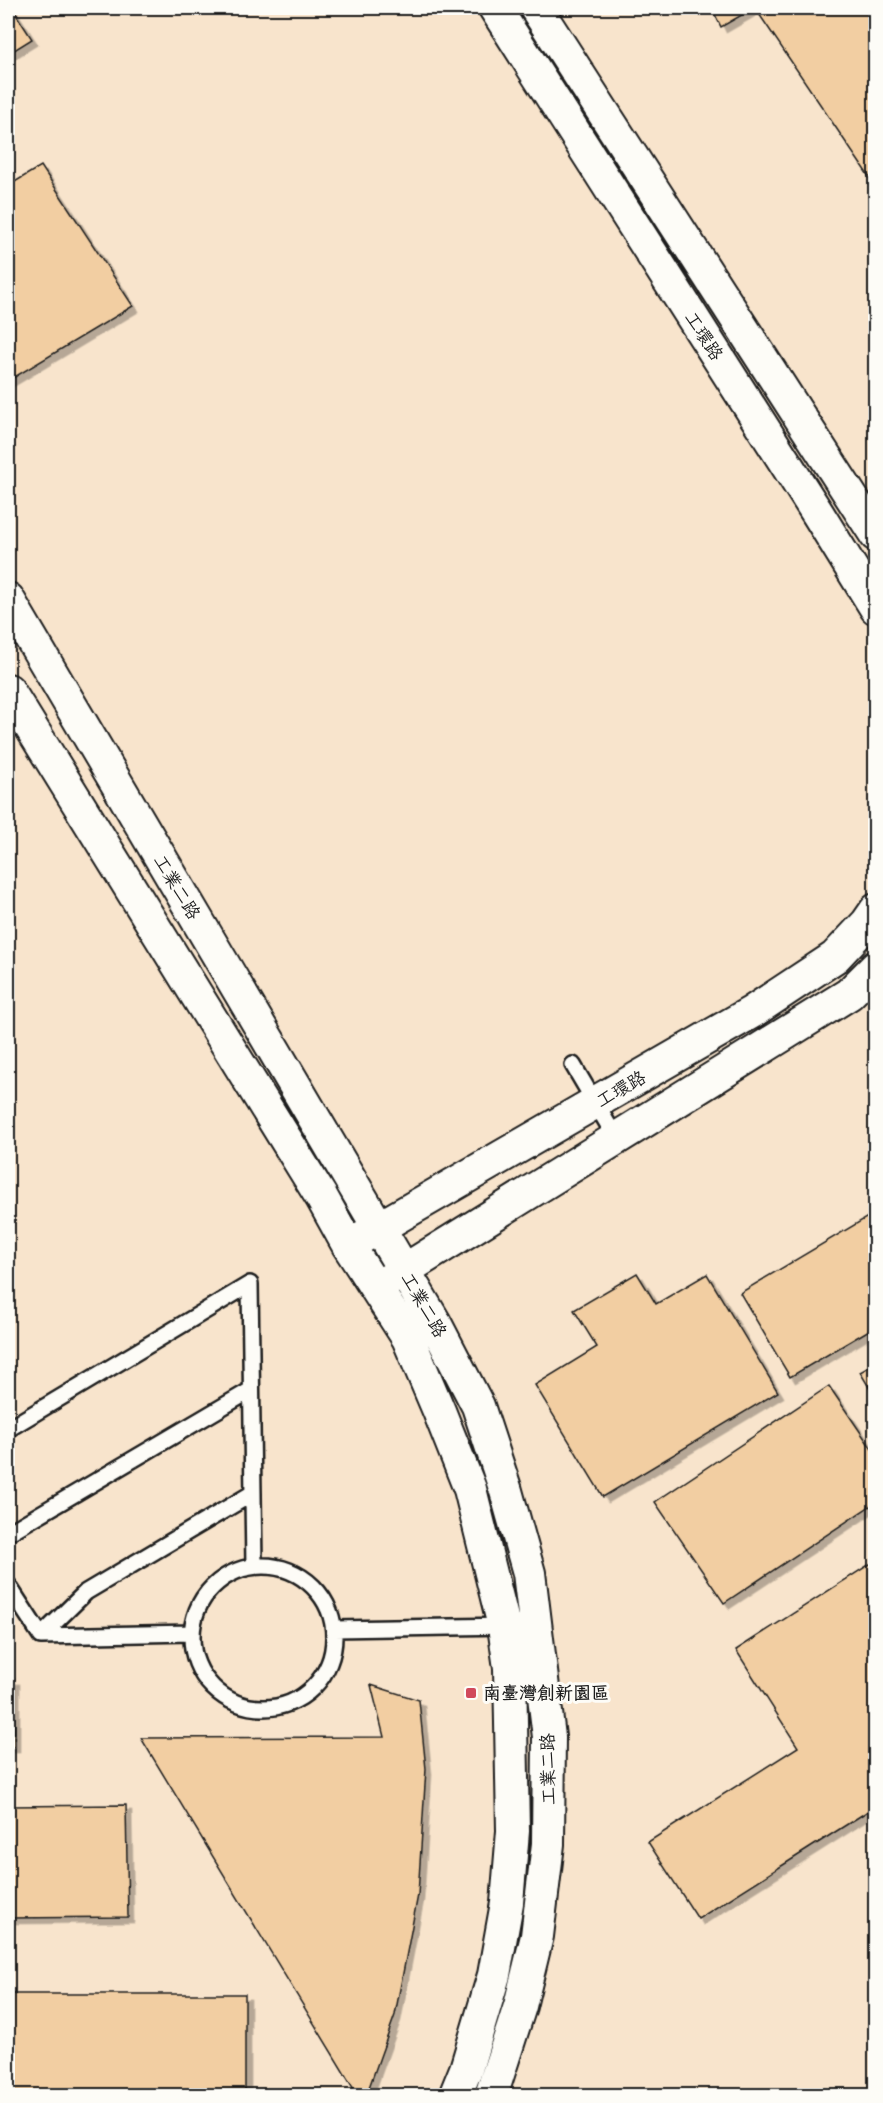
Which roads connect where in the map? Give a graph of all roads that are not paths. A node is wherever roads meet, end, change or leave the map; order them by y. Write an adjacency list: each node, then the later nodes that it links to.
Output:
1 (495, 8): 4 (street, 工環路)
2 (536, 8): 3 (street, 工環路)
3 (582, 79): 4 (street); 5 (street, 工環路)
4 (552, 96): 6 (street, 工環路)
5 (665, 208): 6 (street); 7 (street, 工環路)
6 (636, 228): 8 (street, 工環路)
7 (803, 422): 8 (street); 9 (street, 工環路)
8 (773, 443): 11 (street, 工環路)
9 (876, 535)
10 (8, 599): 13 (street, 工業二路)
11 (876, 608)
12 (8, 690): 14 (street, 工業二路)
13 (77, 716): 14 (street); 15 (street, 工業二路)
14 (37, 738): 16 (street, 工業二路)
15 (165, 865): 16 (street); 19 (street, 工業二路)
16 (129, 886): 20 (street, 工業二路)
17 (876, 910): 22 (street, 工環路)
18 (876, 967): 23 (street, 工環路)
19 (266, 1037): 20 (street); 24 (street, 工業二路)
20 (232, 1054): 25 (street, 工業二路)
21 (573, 1065): 22 (lane)
22 (596, 1103): 23 (lane); 24 (street, 工環路)
23 (616, 1138): 26 (street, 工環路)
24 (379, 1228): 25 (street, 工環路); 26 (street, 工業二路)
25 (348, 1245): 27 (street, 工業二路)
26 (404, 1270): 27 (street, 工環路); 35 (street, 工業二路)
27 (376, 1288): 34 (street, 工業二路)
28 (251, 1390): 29 (lane); 30 (lane); 31 (lane)
29 (8, 1429)
30 (253, 1493): 32 (lane); 38 (lane)
31 (8, 1533)
32 (254, 1566): 36 (lane); 37 (lane)
33 (8, 1585): 38 (lane)
34 (504, 1626): 35 (lane); 36 (lane); 39 (street, 工業二路)
35 (536, 1626): 40 (street, 工業二路)
36 (335, 1629): 37 (lane)
37 (192, 1632): 38 (lane)
38 (41, 1636)
39 (454, 2096)
40 (491, 2096)

